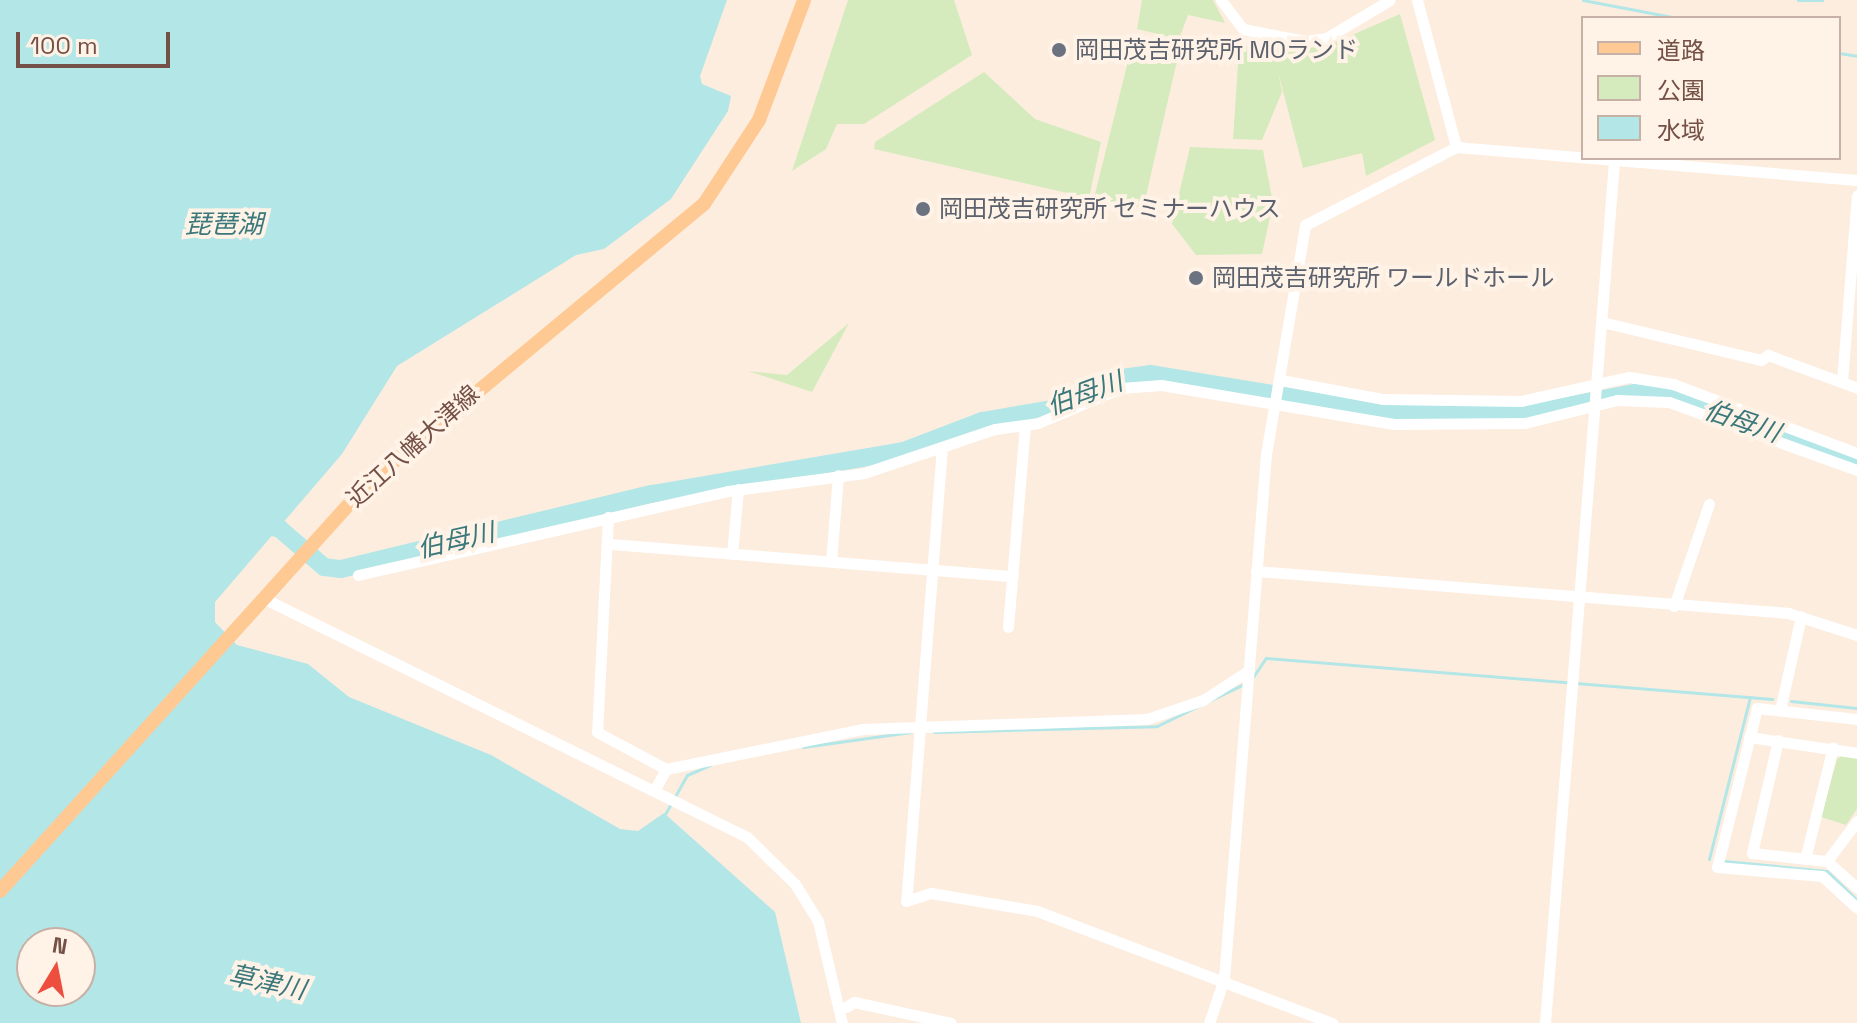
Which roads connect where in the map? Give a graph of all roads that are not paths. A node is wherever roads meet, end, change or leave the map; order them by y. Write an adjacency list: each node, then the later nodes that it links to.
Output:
1 (804, 0): 34 (main road, 近江八幡大津線)
2 (1221, 0): 3 (street)
3 (1390, 0)
4 (1417, 0): 5 (street)
5 (1456, 147): 6 (street); 12 (street)
6 (1581, 159)
7 (1593, 160): 8 (street)
8 (1614, 162): 9 (street); 11 (street)
9 (1857, 180)
10 (1857, 196): 13 (street)
11 (1602, 322): 13 (street); 15 (street)
12 (1281, 380): 15 (street); 16 (street)
13 (1842, 381): 14 (street)
14 (1857, 388)
15 (1595, 396): 16 (street); 17 (street); 19 (street); 35 (street)
16 (1277, 407): 18 (street); 31 (street)
17 (1745, 413): 19 (street); 21 (street)
18 (1025, 426): 20 (street); 33 (street)
19 (1740, 428): 22 (street)
20 (942, 447): 23 (street); 30 (street)
21 (1857, 453)
22 (1857, 470)
23 (838, 475): 24 (street); 29 (street)
24 (738, 489): 26 (street); 28 (street)
25 (1709, 504): 36 (street)
26 (608, 517): 27 (street); 32 (street)
27 (611, 544): 28 (street); 48 (street)
28 (732, 554): 29 (street)
29 (831, 561): 30 (street)
30 (932, 569): 33 (street); 43 (street)
31 (1256, 571): 35 (street); 40 (street)
32 (358, 575)
33 (1013, 576): 38 (street)
34 (263, 598): 49 (street); 54 (main road, 近江八幡大津線)
35 (1579, 598): 36 (street); 63 (street)
36 (1674, 606): 37 (street)
37 (1801, 616): 39 (street); 41 (street)
38 (1008, 627)
39 (1857, 635)
40 (1248, 672): 43 (street); 56 (street)
41 (1780, 710): 42 (street); 44 (street)
42 (1857, 719)
43 (919, 729): 48 (street); 56 (street)
44 (1749, 737): 45 (street); 55 (street)
45 (1778, 740): 46 (street); 51 (street)
46 (1833, 747): 47 (street); 51 (street)
47 (1857, 753)
48 (666, 769): 49 (street)
49 (655, 789): 57 (street)
50 (1857, 821): 52 (street)
51 (1805, 859): 52 (street)
52 (1827, 861): 53 (street)
53 (1857, 888)
54 (0, 891)
55 (1857, 908)
56 (1224, 979): 61 (street); 62 (street)
57 (843, 1006): 58 (street); 59 (street); 60 (street)
58 (842, 1021)
59 (926, 1023)
60 (951, 1023)
61 (1209, 1023)
62 (1332, 1023)
63 (1545, 1023)

